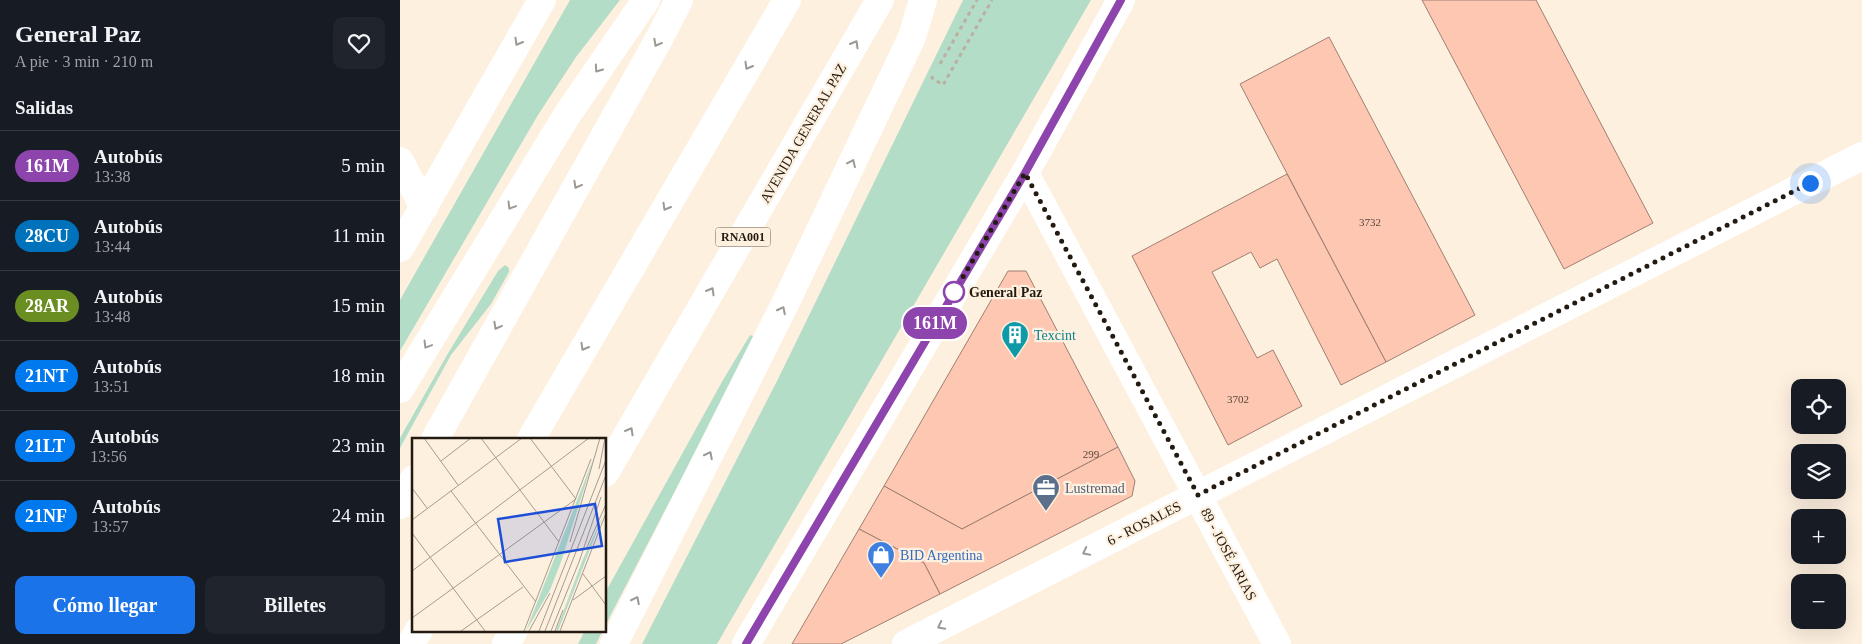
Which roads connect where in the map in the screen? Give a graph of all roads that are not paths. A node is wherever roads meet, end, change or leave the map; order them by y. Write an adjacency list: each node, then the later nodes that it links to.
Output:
1 (542, 0): 11 (main road, one-way to 11)
2 (646, 0): 13 (main road, one-way to 13)
3 (679, 0): 14 (main road, one-way to 14)
4 (787, 0): 15 (main road, one-way to 15)
5 (880, 0): 16 (main road, AVENIDA GENERAL PAZ / RNA001, one-way to 5)
6 (924, 0): 24 (main road, one-way to 6)
7 (1121, 0): 10 (main road)
8 (1862, 156): 18 (main road, 6 - ROSALES)
9 (400, 161): 11 (main road)
10 (1025, 173): 18 (main road, 89 - JOSÉ ARIAS); 25 (main road)
11 (424, 208): 12 (main road)
12 (400, 248)
13 (400, 388)
14 (436, 438)
15 (532, 438)
16 (606, 471)
17 (412, 484): 19 (main road)
18 (1198, 495): 26 (main road, 6 - ROSALES, one-way to 26); 27 (main road, 89 - JOSÉ ARIAS)
19 (400, 506)
20 (418, 632): 22 (main road)
21 (513, 632): 23 (main road)
22 (411, 644)
23 (506, 644)
24 (614, 644)
25 (746, 644)
26 (906, 644)
27 (1277, 644)

